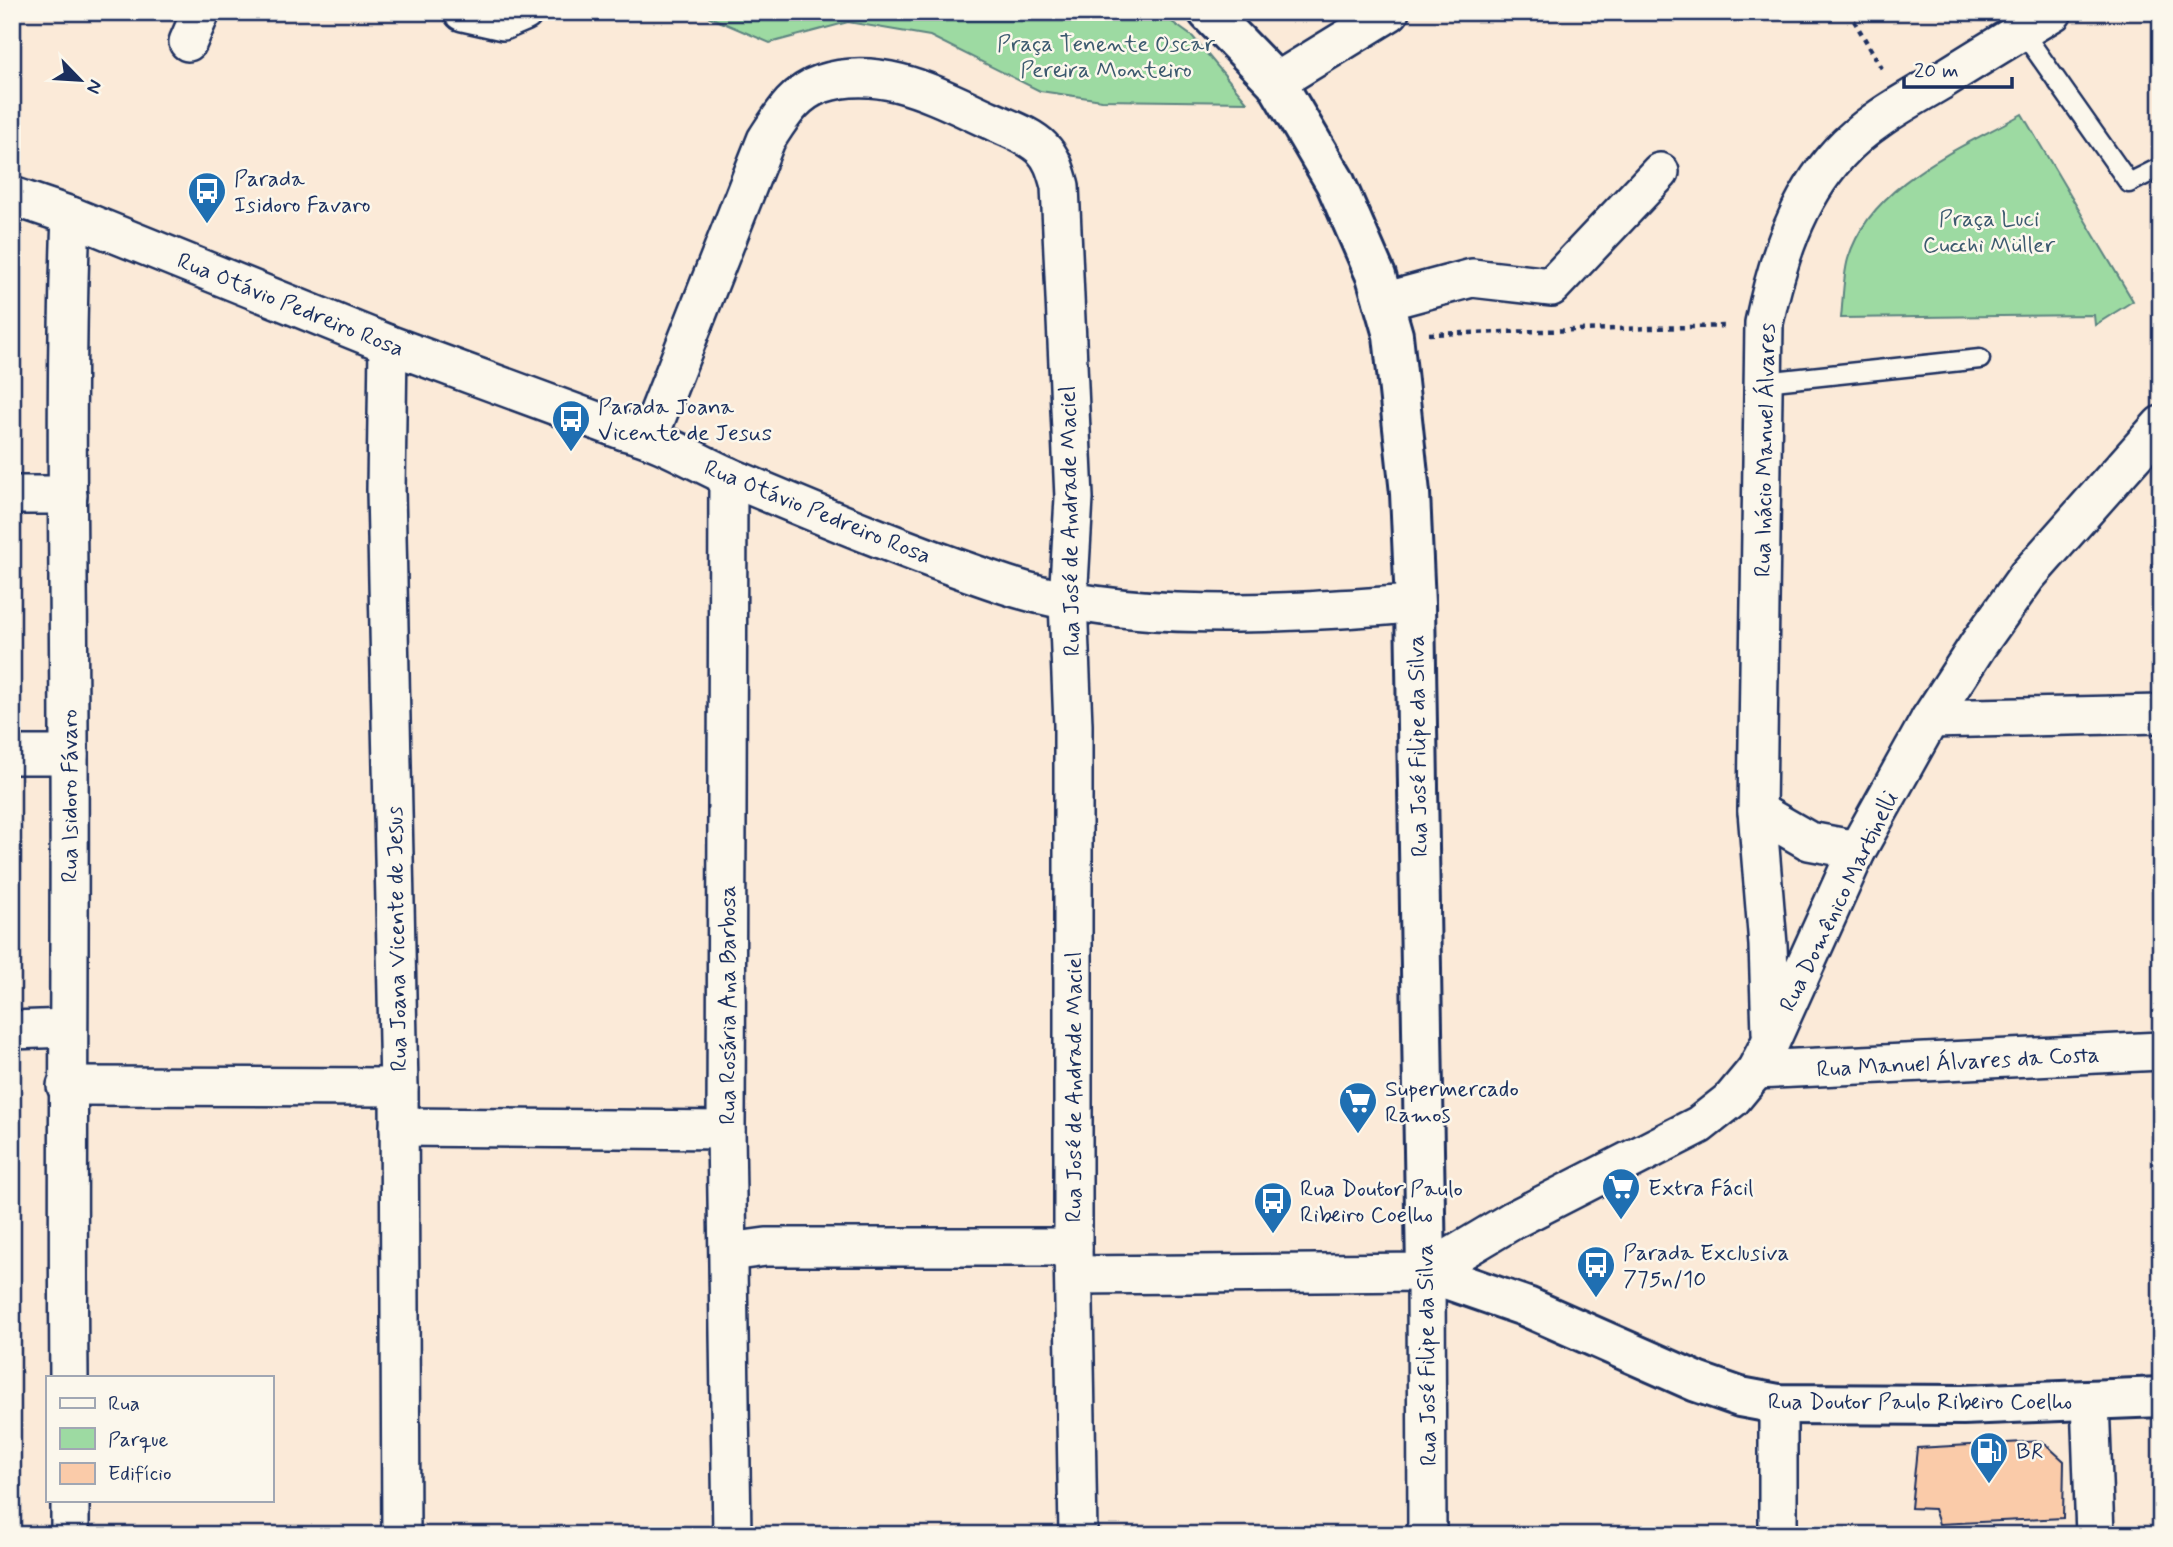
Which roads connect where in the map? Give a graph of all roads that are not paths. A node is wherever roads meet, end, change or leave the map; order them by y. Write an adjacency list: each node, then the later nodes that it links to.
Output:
1 (463, 12): 2 (street)
2 (524, 12)
3 (1208, 12): 7 (main road, Rua José Filipe da Silva)
4 (1390, 12): 7 (street)
5 (2053, 12): 6 (street, Rua Inácio Manuel Álvares)
6 (2022, 31): 8 (lane); 15 (street, Rua Inácio Manuel Álvares)
7 (1276, 82): 12 (main road, Rua José Filipe da Silva)
8 (2161, 167)
9 (1660, 172): 12 (street)
10 (12, 195): 11 (street, Rua Otávio Pedreiro Rosa)
11 (71, 216): 13 (street, Rua Otávio Pedreiro Rosa); 20 (street, Rua Isidoro Fávaro)
12 (1388, 319): 22 (main road, Rua José Filipe da Silva)
13 (388, 344): 17 (street, Rua Otávio Pedreiro Rosa); 34 (street, Rua Joana Vicente de Jesus)
14 (1980, 359): 15 (lane)
15 (1764, 382): 27 (street, Rua Inácio Manuel Álvares)
16 (2161, 425): 24 (street, Rua Domênico Martinelli)
17 (649, 437): 18 (street, Rua Otávio Pedreiro Rosa); 21 (street, Rua José de Andrade Maciel)
18 (728, 476): 21 (street, Rua Otávio Pedreiro Rosa); 36 (street, Rua Rosária Ana Barbosa)
19 (12, 495): 20 (street)
20 (68, 495): 26 (street, Rua Isidoro Fávaro)
21 (1068, 601): 22 (street, Rua Otávio Pedreiro Rosa); 38 (street, Rua José de Andrade Maciel)
22 (1415, 604): 39 (main road, Rua José Filipe da Silva)
23 (2161, 714): 24 (street)
24 (1930, 719): 28 (street, Rua Domênico Martinelli)
25 (12, 755): 26 (street)
26 (69, 755): 29 (street, Rua Isidoro Fávaro)
27 (1757, 811): 28 (street); 32 (street, Rua Inácio Manuel Álvares)
28 (1857, 850): 32 (street, Rua Domênico Martinelli)
29 (68, 1028): 30 (street); 33 (street, Rua Isidoro Fávaro)
30 (12, 1030)
31 (2161, 1051): 32 (street, Rua Manuel Álvares da Costa)
32 (1763, 1055): 39 (street, Rua Domênico Martinelli)
33 (66, 1086): 34 (street); 40 (street, Rua Isidoro Fávaro)
34 (399, 1087): 35 (street, Rua Joana Vicente de Jesus)
35 (399, 1127): 36 (street); 46 (street, Rua Joana Vicente de Jesus)
36 (726, 1130): 37 (street, Rua Rosária Ana Barbosa)
37 (729, 1252): 38 (street, Rua Doutor Paulo Ribeiro Coelho); 47 (street, Rua Rosária Ana Barbosa)
38 (1074, 1261): 39 (street, Rua Doutor Paulo Ribeiro Coelho); 48 (street, Rua José de Andrade Maciel)
39 (1426, 1272): 43 (main road, Rua Doutor Paulo Ribeiro Coelho); 49 (street, Rua José Filipe da Silva)
40 (69, 1376)
41 (2161, 1397): 42 (main road, Rua Doutor Paulo Ribeiro Coelho)
42 (2091, 1401): 43 (main road, Rua Doutor Paulo Ribeiro Coelho); 51 (street)
43 (1778, 1404): 50 (street)
44 (70, 1502): 45 (street)
45 (70, 1535)
46 (401, 1535)
47 (732, 1535)
48 (1078, 1535)
49 (1427, 1535)
50 (1778, 1535)
51 (2095, 1535)

